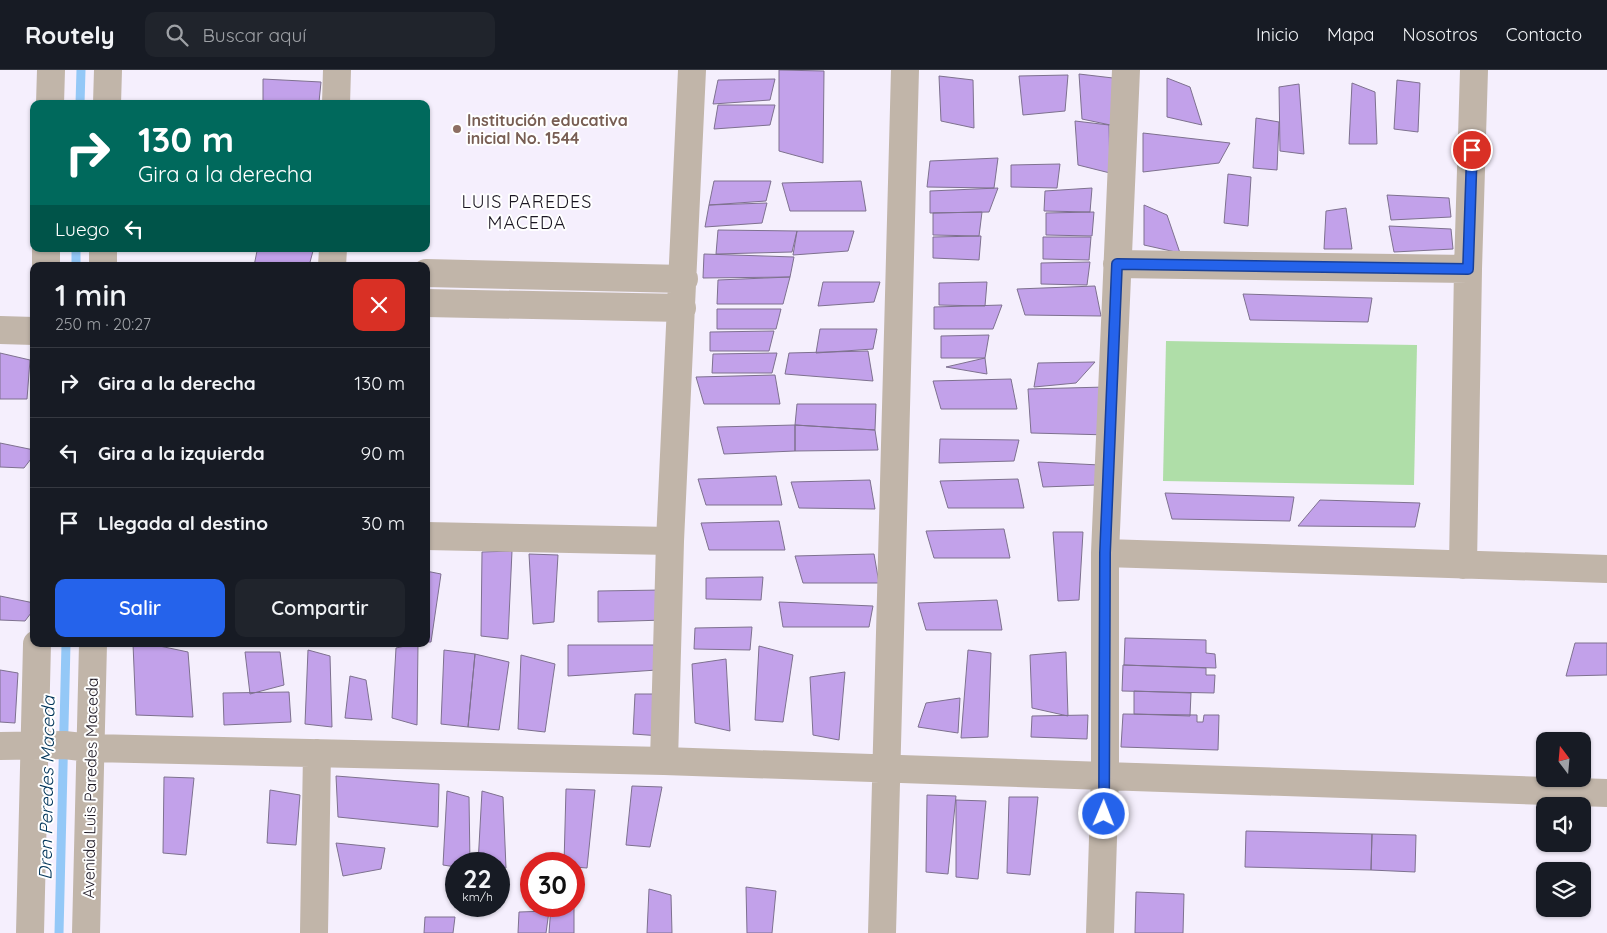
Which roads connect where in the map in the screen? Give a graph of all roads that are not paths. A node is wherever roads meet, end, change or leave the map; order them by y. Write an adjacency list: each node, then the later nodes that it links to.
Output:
1 (51, 70): 8 (street)
2 (108, 70): 9 (street)
3 (337, 70): 10 (street)
4 (692, 70): 14 (street)
5 (905, 70): 31 (street)
6 (1126, 70): 11 (street)
7 (1474, 70): 12 (street)
8 (50, 100)
9 (107, 100)
10 (336, 100)
11 (1117, 264): 12 (street); 21 (street)
12 (1468, 269): 22 (street)
13 (430, 273): 14 (street)
14 (684, 279): 16 (street)
15 (430, 303): 16 (street)
16 (682, 308): 20 (street)
17 (0, 330): 18 (street)
18 (30, 331)
19 (430, 536): 20 (street)
20 (670, 541): 30 (street)
21 (1105, 553): 22 (street); 32 (street)
22 (1463, 565): 23 (street)
23 (1607, 569)
24 (37, 647): 27 (street)
25 (93, 647): 28 (street, Avenida Luis Paredes Maceda)
26 (0, 746): 27 (street)
27 (35, 746): 28 (street); 34 (street)
28 (90, 748): 29 (street); 35 (street, Avenida Luis Paredes Maceda)
29 (317, 753): 30 (street); 36 (street)
30 (664, 761): 31 (street)
31 (887, 769): 32 (street); 37 (street)
32 (1104, 775): 33 (street); 38 (street)
33 (1607, 793)
34 (30, 933)
35 (86, 933)
36 (314, 933)
37 (882, 933)
38 (1100, 933)

